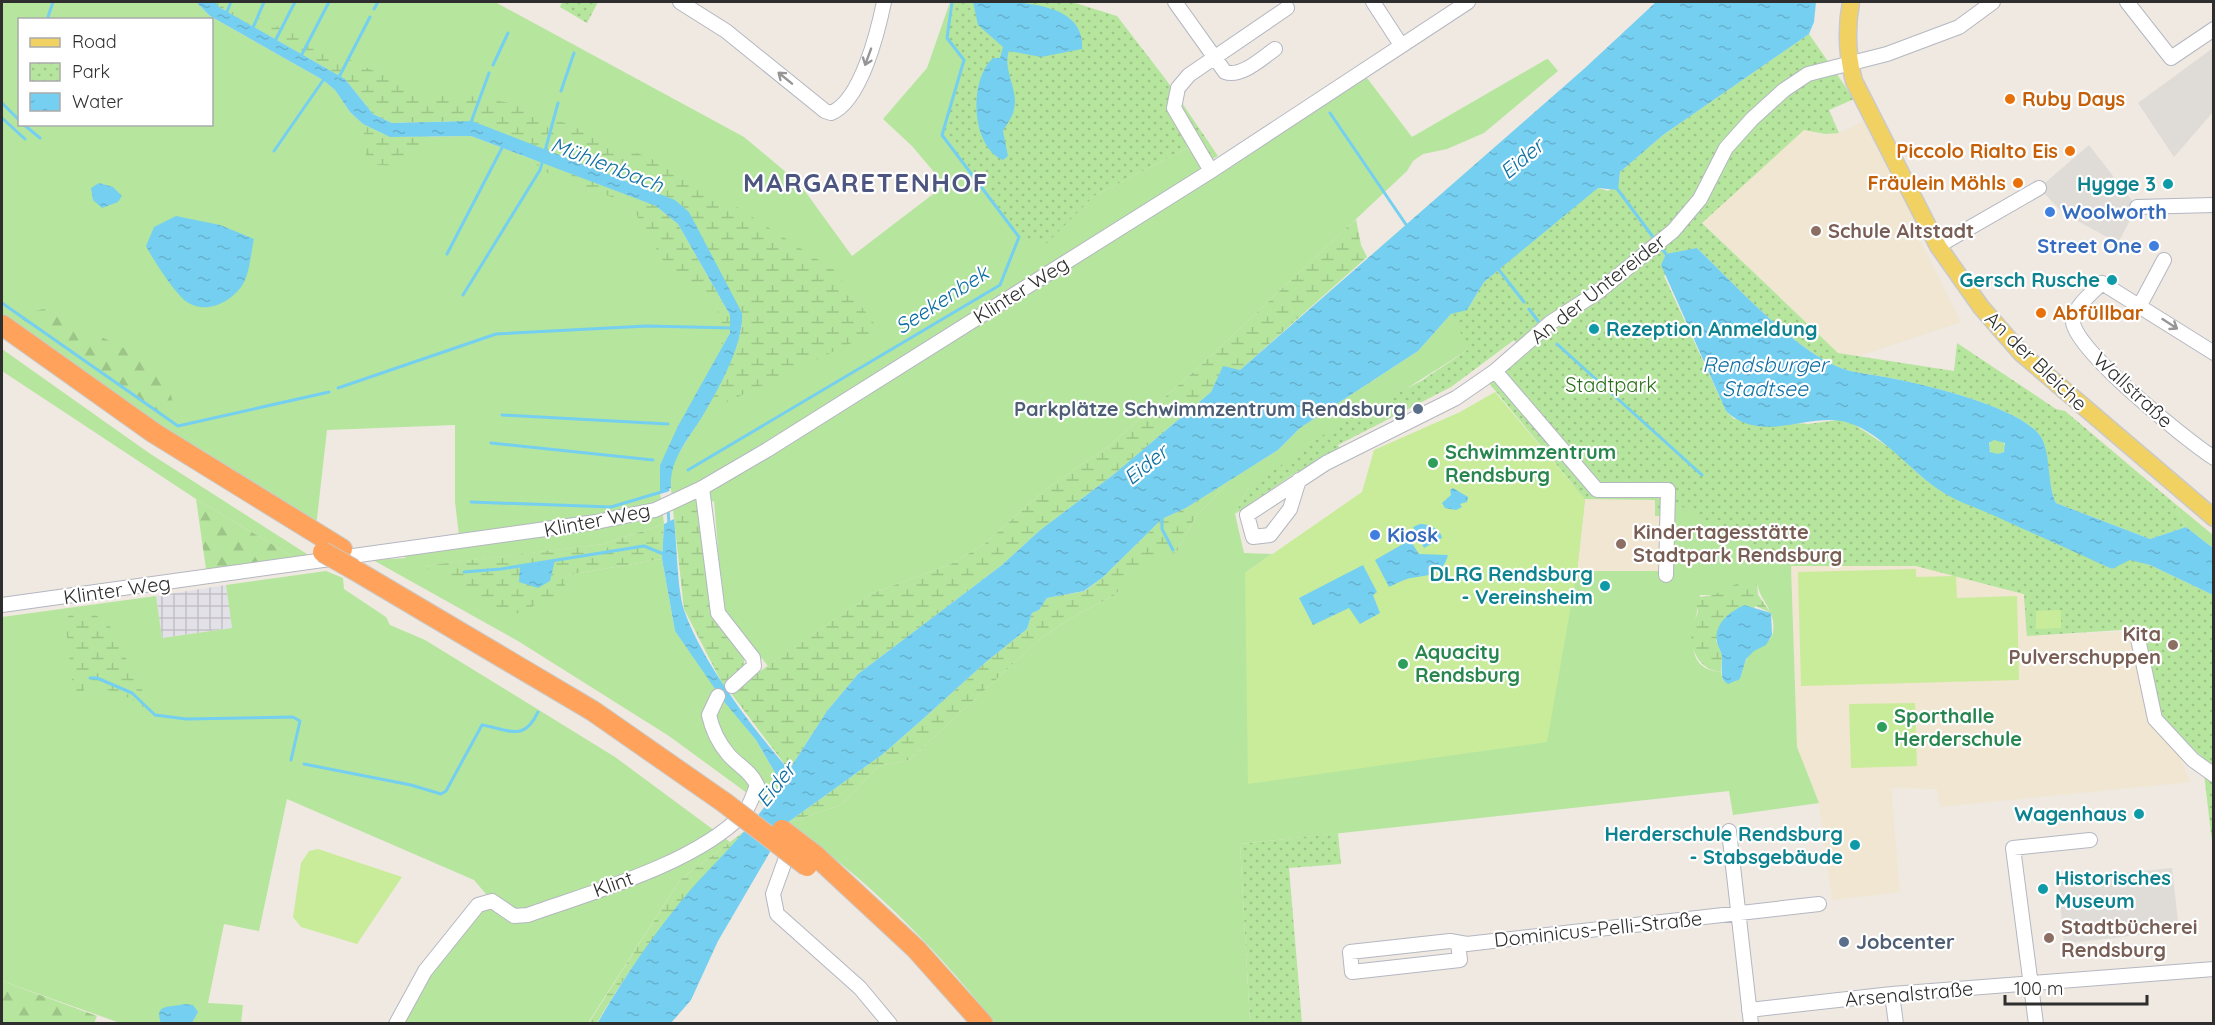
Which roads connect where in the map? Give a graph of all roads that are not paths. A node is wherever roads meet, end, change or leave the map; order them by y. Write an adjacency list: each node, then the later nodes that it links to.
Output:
1 (680, 2): 2 (street, one-way to 1)
2 (884, 2)
3 (1175, 2): 13 (street)
4 (1373, 2): 11 (street)
5 (1468, 2): 11 (street, Klinter Weg)
6 (1851, 2): 14 (main road, An der Bleiche)
7 (1993, 2): 14 (street, An der Untereider)
8 (2127, 2): 10 (street)
9 (1287, 8): 13 (street)
10 (2214, 28)
11 (1401, 45): 15 (street, Klinter Weg)
12 (1275, 49): 13 (street)
13 (1214, 57): 15 (street)
14 (1849, 63): 19 (main road, An der Bleiche); 25 (street, An der Untereider)
15 (1211, 171): 28 (street, Klinter Weg)
16 (2039, 188): 19 (street)
17 (2214, 205): 18 (street)
18 (2137, 207)
19 (1938, 246): 29 (main road, An der Bleiche)
20 (2164, 260): 21 (street)
21 (2140, 305): 24 (street, one-way to 24); 26 (street, Wallstraße)
22 (2, 325): 30 (highway)
23 (2, 340): 30 (highway)
24 (2214, 353)
25 (1495, 371): 27 (street, An der Untereider); 31 (street)
26 (2214, 458)
27 (1299, 480)
28 (702, 488): 32 (street, Klinter Weg); 34 (street)
29 (2214, 518)
30 (332, 550): 40 (highway, bridge)
31 (1666, 575)
32 (2, 605)
33 (2137, 634): 36 (street)
34 (732, 686)
35 (718, 696): 48 (street, Klint)
36 (2214, 775)
37 (1730, 831): 42 (street, Arsenalstraße)
38 (805, 838): 49 (street)
39 (2090, 840): 45 (street)
40 (811, 861): 50 (highway); 51 (highway)
41 (1819, 904): 42 (street, Dominicus-Pelli-Straße)
42 (1738, 913): 43 (street, Dominicus-Pelli-Straße); 47 (street, Arsenalstraße)
43 (1458, 943): 43 (street, Dominicus-Pelli-Straße)
44 (2214, 969): 45 (street, Arsenalstraße)
45 (2030, 984): 46 (street, Arsenalstraße); 53 (street)
46 (1892, 994): 47 (street, Arsenalstraße); 52 (street)
47 (1750, 1017)
48 (396, 1023)
49 (890, 1023)
50 (969, 1023)
51 (983, 1023)
52 (1896, 1023)
53 (2036, 1023)

